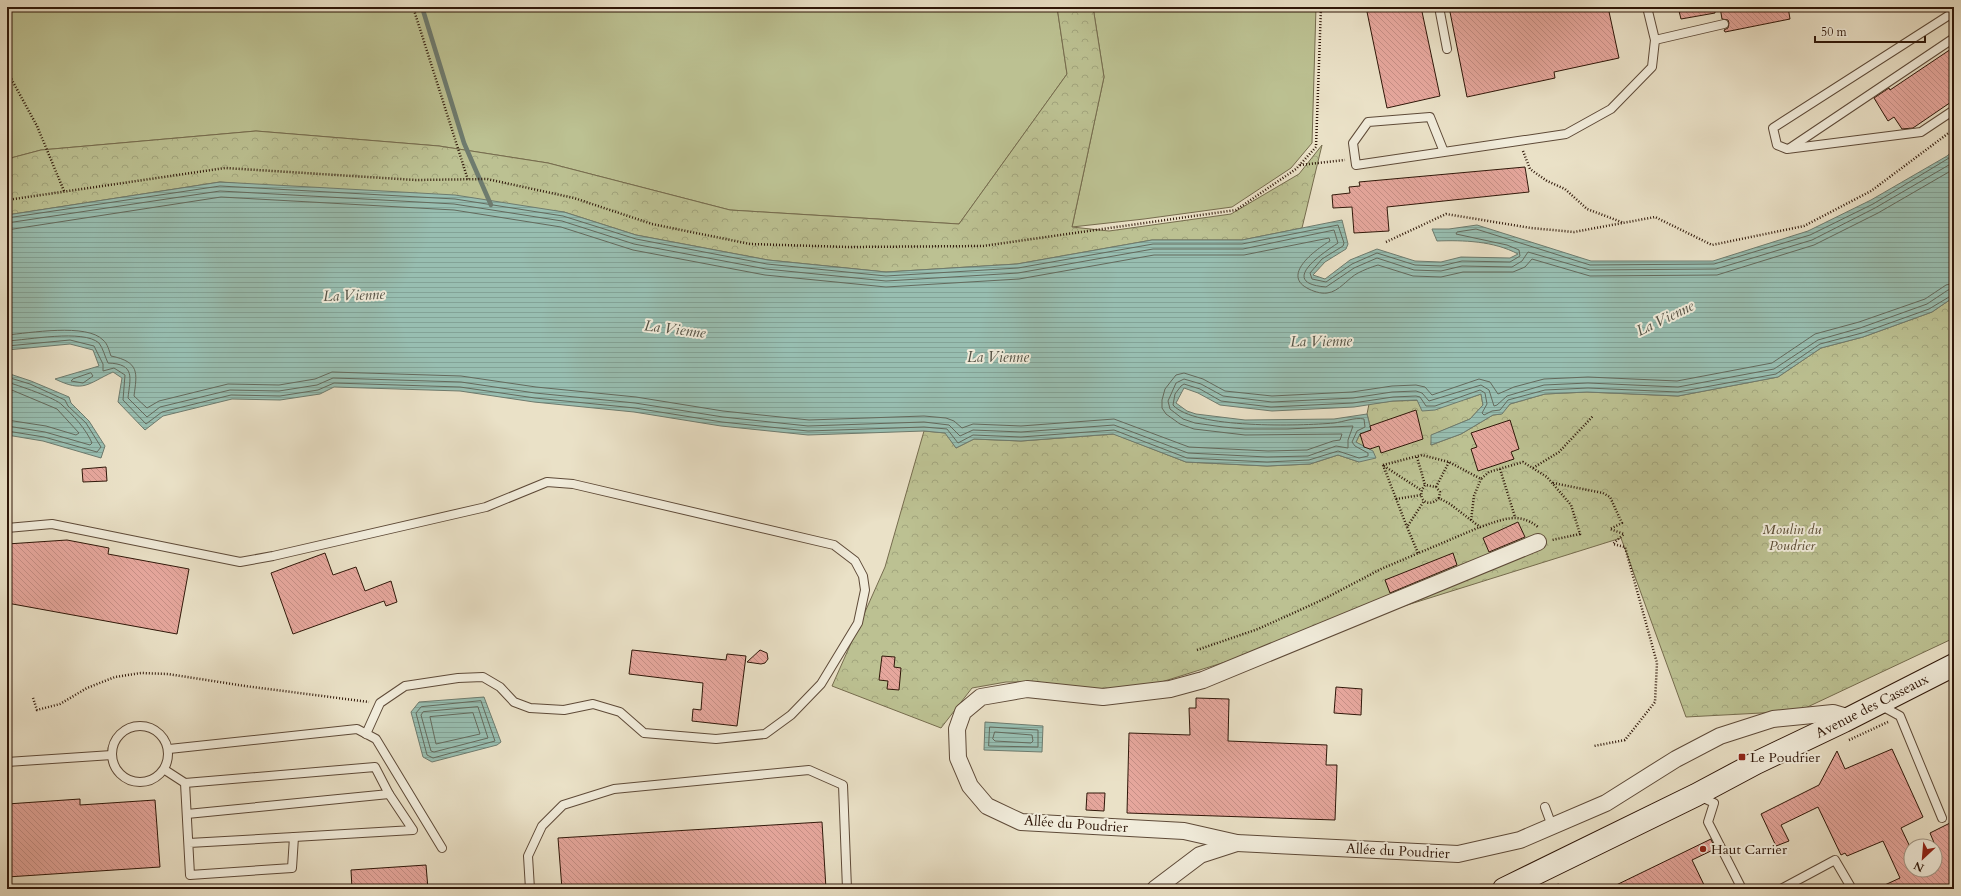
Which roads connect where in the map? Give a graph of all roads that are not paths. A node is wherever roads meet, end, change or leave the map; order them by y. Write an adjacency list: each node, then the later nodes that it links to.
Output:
1 (1439, 7): 7 (lane)
2 (1647, 7): 6 (lane)
3 (1954, 12): 9 (lane)
4 (1724, 24): 6 (lane)
5 (1954, 38): 9 (lane)
6 (1655, 40): 10 (lane)
7 (1447, 49)
8 (1954, 110): 9 (lane)
9 (1787, 149)
10 (1444, 152): 10 (lane)
11 (7, 528): 16 (lane)
12 (1542, 536): 30 (street, Allée du Poudrier)
13 (1954, 665): 14 (main road, Avenue des Casseaux)
14 (1877, 704): 15 (main road, Avenue des Casseaux); 26 (lane)
15 (1850, 718): 23 (main road, Avenue des Casseaux); 27 (street, Allée du Poudrier)
16 (366, 734): 17 (lane); 31 (lane)
17 (169, 749): 18 (lane); 20 (lane)
18 (112, 755): 19 (lane); 20 (lane)
19 (7, 762)
20 (165, 770): 21 (lane)
21 (185, 783): 22 (lane); 25 (lane)
22 (389, 794): 25 (lane); 28 (lane)
23 (1696, 795): 35 (main road, Avenue des Casseaux); 36 (lane)
24 (1545, 808): 27 (lane)
25 (187, 814): 29 (lane)
26 (1942, 818)
27 (1552, 826): 30 (street, Allée du Poudrier)
28 (294, 837): 29 (lane); 29 (lane)
29 (189, 843)
30 (1237, 843): 34 (street)
31 (442, 848)
32 (530, 889): 33 (lane)
33 (847, 889)
34 (1155, 889)
35 (1504, 889)
36 (1742, 889)
37 (1781, 889): 38 (lane)
38 (1852, 889)

